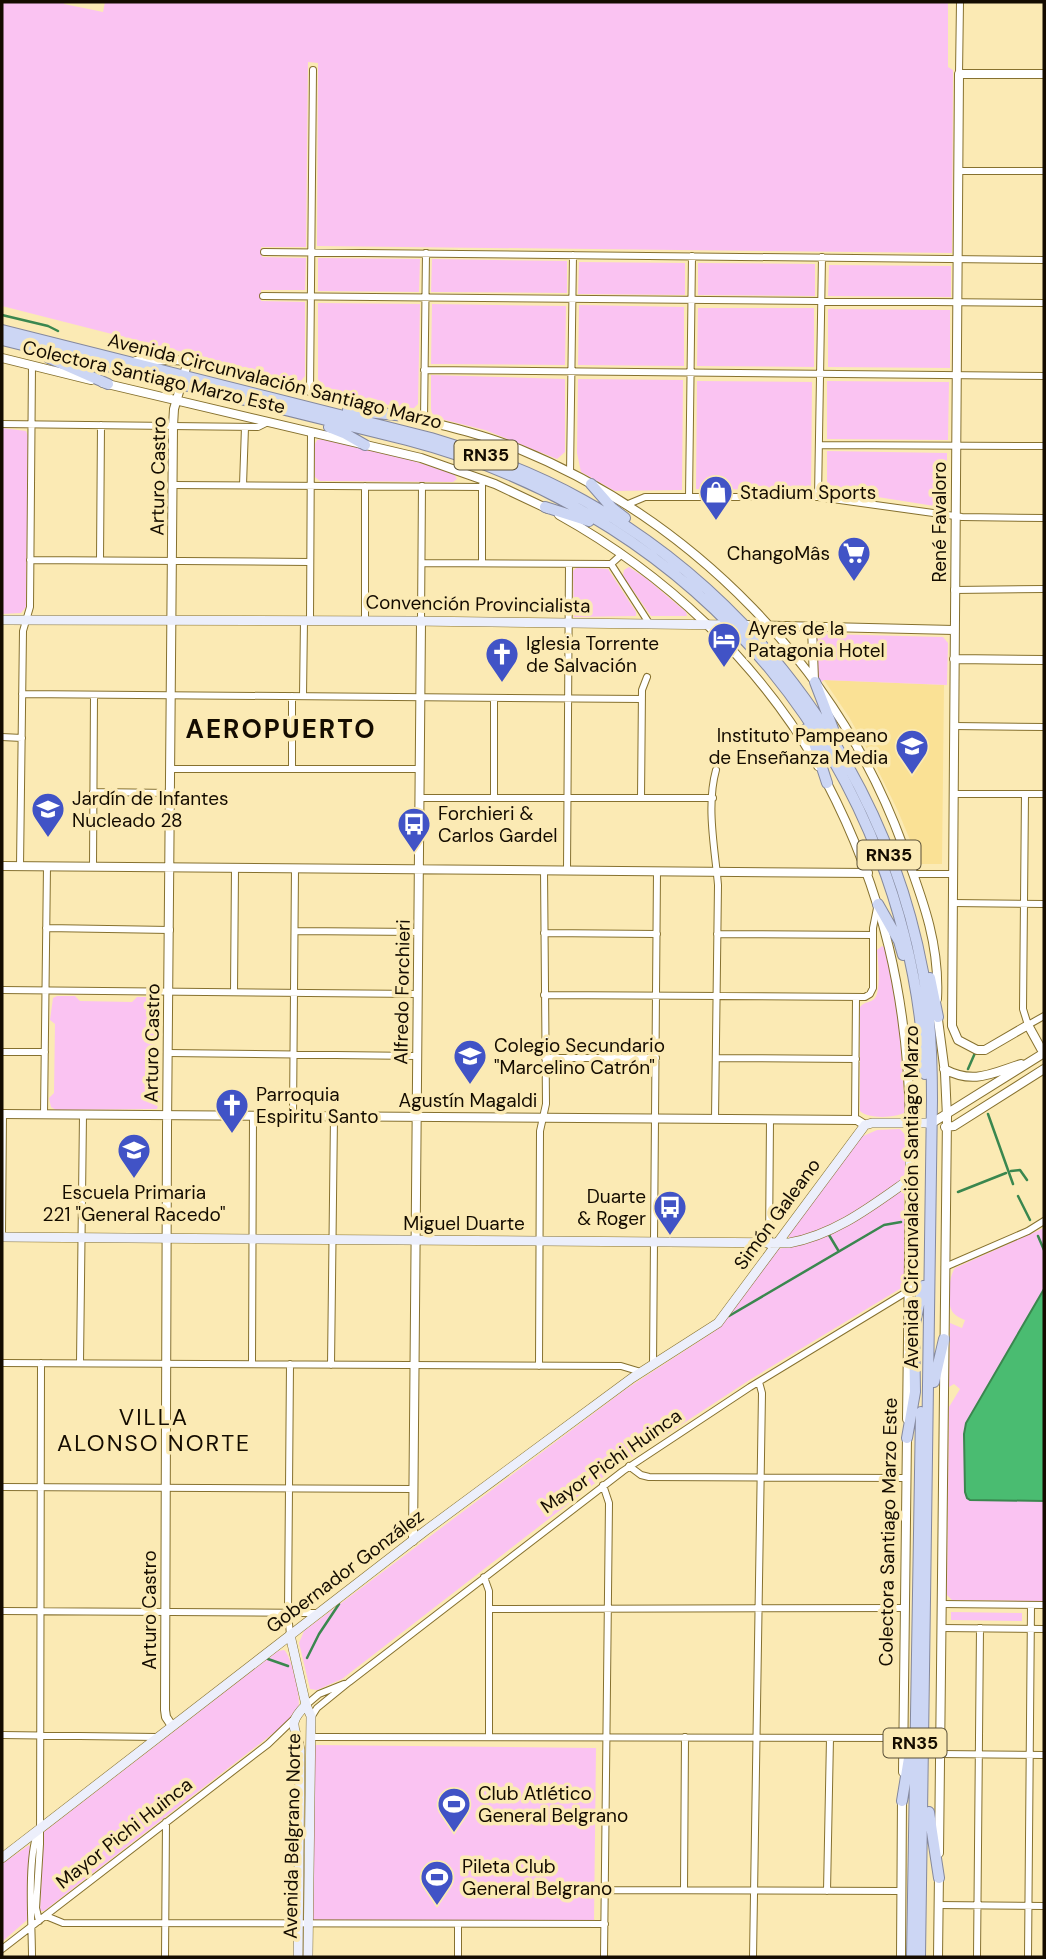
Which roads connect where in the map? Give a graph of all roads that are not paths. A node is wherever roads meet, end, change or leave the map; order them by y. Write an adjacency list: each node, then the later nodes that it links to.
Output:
1 (960, 2): 3 (street, René Favaloro)
2 (313, 70): 8 (street)
3 (959, 74): 4 (street); 5 (street, René Favaloro)
4 (1044, 74)
5 (958, 171): 6 (street); 13 (street, René Favaloro)
6 (1044, 172)
7 (264, 252): 8 (street)
8 (312, 252): 9 (street); 16 (street)
9 (425, 253): 10 (street); 17 (street)
10 (573, 255): 11 (street); 18 (street)
11 (692, 256): 12 (street); 19 (street)
12 (822, 257): 13 (street); 20 (street)
13 (957, 259): 14 (street); 21 (street, René Favaloro)
14 (1044, 260)
15 (264, 296): 16 (street)
16 (311, 297): 17 (street); 39 (street)
17 (425, 298): 18 (street); 30 (street)
18 (573, 299): 19 (street); 31 (street)
19 (691, 300): 20 (street); 32 (street)
20 (821, 301): 21 (street); 33 (street)
21 (957, 303): 22 (street); 34 (street, René Favaloro)
22 (1044, 303)
23 (2, 330): 28 (highway, Avenida Circunvalación Santiago Marzo / RN35)
24 (2, 340): 36 (highway, Avenida Circunvalación Santiago Marzo / RN35)
25 (2, 346): 37 (highway)
26 (2, 358): 29 (street, Colectora Santiago Marzo Este)
27 (188, 361): 28 (street, Colectora Santiago Marzo Este); 36 (street, Arturo Castro); 39 (street, Colectora Santiago Marzo Este)
28 (127, 362): 36 (highway, Avenida Circunvalación Santiago Marzo / RN35)
29 (32, 366): 37 (street, Colectora Santiago Marzo Este); 46 (street)
30 (424, 370): 31 (street); 43 (street)
31 (572, 371): 32 (street); 55 (street)
32 (691, 372): 33 (street); 63 (street)
33 (820, 373): 34 (street); 51 (street)
34 (956, 375): 35 (street); 53 (street, René Favaloro)
35 (1044, 376)
36 (184, 380): 38 (highway, Avenida Circunvalación Santiago Marzo / RN35); 40 (highway, Avenida Circunvalación Santiago Marzo / RN35); 41 (street, Arturo Castro)
37 (107, 384): 41 (street, Colectora Santiago Marzo Este)
38 (236, 389): 42 (highway); 79 (highway, Avenida Circunvalación Santiago Marzo / RN35)
39 (310, 391): 42 (street, Colectora Santiago Marzo Este)
40 (220, 394): 52 (highway); 78 (highway, Avenida Circunvalación Santiago Marzo / RN35)
41 (177, 401): 44 (street, Colectora Santiago Marzo Este); 48 (street, Arturo Castro)
42 (405, 416): 43 (street, Colectora Santiago Marzo Este)
43 (424, 420): 55 (street, Colectora Santiago Marzo Este)
44 (268, 422): 49 (street); 50 (street, Colectora Santiago Marzo Este)
45 (2, 424): 46 (street)
46 (31, 425): 47 (street); 70 (street)
47 (102, 425): 48 (street); 71 (street)
48 (173, 426): 49 (street); 58 (street, Arturo Castro)
49 (245, 427): 59 (street)
50 (311, 432): 52 (street, Colectora Santiago Marzo Este); 60 (street)
51 (819, 444): 53 (street); 64 (street)
52 (365, 445): 56 (street, Colectora Santiago Marzo Este)
53 (956, 446): 54 (street); 67 (street, René Favaloro)
54 (1044, 446)
55 (570, 473): 57 (street, Colectora Santiago Marzo Este)
56 (482, 483): 62 (street); 66 (street, Colectora Santiago Marzo Este); 75 (street)
57 (591, 484): 65 (street, Colectora Santiago Marzo Este); 79 (highway)
58 (173, 485): 59 (street); 72 (street, Arturo Castro)
59 (243, 485): 60 (street)
60 (310, 486): 61 (street); 73 (street)
61 (365, 486): 62 (street); 86 (street)
62 (422, 486): 74 (street, Alfredo Forchieri)
63 (689, 497): 64 (street); 65 (street)
64 (818, 497): 67 (street)
65 (626, 505): 93 (street, Colectora Santiago Marzo Este)
66 (545, 507): 69 (street, Colectora Santiago Marzo Este); 78 (highway)
67 (955, 516): 68 (street); 81 (street, René Favaloro)
68 (1044, 518)
69 (622, 554): 77 (street); 90 (street, Colectora Santiago Marzo Este)
70 (30, 560): 71 (street); 83 (street)
71 (100, 561): 72 (street)
72 (172, 561): 73 (street); 84 (street, Arturo Castro)
73 (310, 562): 85 (street)
74 (422, 563): 75 (street); 87 (street, Alfredo Forchieri)
75 (482, 563): 76 (street)
76 (569, 564): 77 (street); 88 (street)
77 (611, 564): 89 (street)
78 (669, 569): 91 (highway, Avenida Circunvalación Santiago Marzo / RN35)
79 (706, 588): 92 (highway, Avenida Circunvalación Santiago Marzo / RN35)
80 (1044, 589): 81 (street)
81 (954, 590): 95 (street, René Favaloro)
82 (2, 620): 83 (main road, Convención Provincialista)
83 (26, 620): 84 (main road, Convención Provincialista); 101 (street)
84 (172, 620): 85 (main road, Convención Provincialista); 103 (street, Arturo Castro)
85 (307, 620): 86 (main road, Convención Provincialista); 105 (street)
86 (365, 621): 87 (main road, Convención Provincialista)
87 (421, 621): 88 (main road, Convención Provincialista); 106 (street, Alfredo Forchieri)
88 (569, 622): 89 (main road, Convención Provincialista); 108 (street)
89 (649, 623): 90 (main road, Convención Provincialista)
90 (706, 624): 91 (main road, Convención Provincialista); 118 (street, Colectora Santiago Marzo Este)
91 (731, 625): 92 (main road, Convención Provincialista); 96 (highway, Avenida Circunvalación Santiago Marzo / RN35)
92 (744, 625): 93 (street, Convención Provincialista); 129 (highway, Avenida Circunvalación Santiago Marzo / RN35)
93 (768, 626): 94 (street, Convención Provincialista); 100 (street, Colectora Santiago Marzo Este)
94 (812, 627): 95 (street, Convención Provincialista); 100 (street)
95 (954, 629): 97 (street, René Favaloro)
96 (760, 656): 118 (highway); 171 (highway, Avenida Circunvalación Santiago Marzo / RN35)
97 (954, 659): 98 (street); 110 (street, René Favaloro)
98 (1044, 660)
99 (647, 677): 109 (street)
100 (815, 682): 129 (highway); 143 (street, Colectora Santiago Marzo Este)
101 (22, 694): 102 (street); 113 (street)
102 (94, 695): 103 (street); 119 (street)
103 (172, 695): 104 (street); 114 (street, Arturo Castro)
104 (292, 696): 105 (street); 115 (street)
105 (303, 696): 106 (street)
106 (421, 697): 107 (street); 116 (street, Alfredo Forchieri)
107 (494, 698): 108 (street); 125 (street)
108 (568, 698): 109 (street); 126 (street)
109 (642, 699): 127 (street)
110 (954, 726): 111 (street); 121 (street, René Favaloro)
111 (1044, 727)
112 (2, 737): 113 (street)
113 (22, 738): 131 (street)
114 (171, 769): 115 (street); 120 (street, Arturo Castro)
115 (292, 769): 116 (street)
116 (420, 769): 124 (street, Alfredo Forchieri)
117 (716, 770): 128 (street)
118 (827, 783): 142 (street, Colectora Santiago Marzo Este)
119 (93, 792): 120 (street); 133 (street)
120 (171, 793): 134 (street, Arturo Castro)
121 (953, 794): 122 (street); 144 (street, René Favaloro)
122 (1024, 794): 123 (street); 147 (street)
123 (1044, 794)
124 (420, 798): 125 (street); 137 (street, Alfredo Forchieri)
125 (494, 798): 126 (street)
126 (567, 798): 127 (street); 139 (street)
127 (641, 798): 128 (street)
128 (713, 798): 141 (street)
129 (867, 804): 145 (highway, Avenida Circunvalación Santiago Marzo / RN35)
130 (2, 866): 131 (street)
131 (20, 866): 132 (street)
132 (47, 866): 133 (street); 150 (street)
133 (93, 867): 134 (street)
134 (170, 867): 135 (street); 151 (street, Arturo Castro)
135 (234, 868): 136 (street); 161 (street)
136 (295, 868): 137 (street); 152 (street)
137 (419, 869): 138 (street); 153 (street, Alfredo Forchieri)
138 (544, 870): 139 (street); 154 (street)
139 (567, 870): 140 (street)
140 (657, 871): 141 (street); 155 (street)
141 (716, 872): 142 (street); 156 (street)
142 (868, 873): 148 (street, Colectora Santiago Marzo Este)
143 (913, 874): 144 (street); 169 (street, Colectora Santiago Marzo Este)
144 (953, 874): 146 (street, René Favaloro)
145 (897, 876): 169 (highway); 200 (highway, Avenida Circunvalación Santiago Marzo / RN35)
146 (953, 903): 147 (street); 170 (street, René Favaloro)
147 (1025, 903): 149 (street); 170 (street)
148 (878, 904): 157 (street); 171 (highway); 199 (street, Colectora Santiago Marzo Este)
149 (1044, 904)
150 (47, 928): 151 (street); 159 (street)
151 (170, 930): 160 (street, Arturo Castro)
152 (295, 931): 153 (street); 162 (street)
153 (419, 932): 163 (street, Alfredo Forchieri)
154 (544, 933): 155 (street); 164 (street)
155 (657, 934): 165 (street)
156 (717, 934): 157 (street); 166 (street)
157 (873, 935): 167 (street)
158 (2, 990): 159 (street)
159 (46, 990): 160 (street); 173 (street)
160 (169, 992): 161 (street); 174 (street, Arturo Castro)
161 (234, 992): 162 (street)
162 (294, 993): 163 (street); 176 (street)
163 (418, 994): 177 (street, Alfredo Forchieri)
164 (544, 995): 165 (street); 178 (street)
165 (656, 996): 166 (street); 179 (street)
166 (716, 997): 167 (street); 180 (street)
167 (856, 998): 181 (street)
168 (1044, 1016): 170 (street)
169 (938, 1017): 183 (street, Colectora Santiago Marzo Este)
170 (1028, 1025): 175 (street)
171 (922, 1040): 200 (highway, Avenida Circunvalación Santiago Marzo / RN35)
172 (2, 1052): 173 (street)
173 (45, 1052): 186 (street)
174 (168, 1053): 176 (street); 189 (street, Arturo Castro)
175 (1044, 1053): 182 (street)
176 (294, 1055): 177 (street); 191 (street)
177 (417, 1056): 193 (street, Alfredo Forchieri)
178 (545, 1058): 179 (street); 194 (street)
179 (656, 1058): 195 (street)
180 (716, 1058): 181 (street); 196 (street)
181 (856, 1059): 198 (street)
182 (1034, 1059): 183 (street); 187 (street)
183 (944, 1069): 187 (street, Colectora Santiago Marzo Este)
184 (1044, 1069): 202 (street)
185 (2, 1114): 186 (street, Agustín Magaldi); 205 (street)
186 (44, 1114): 188 (street, Agustín Magaldi)
187 (947, 1114): 200 (street); 202 (street, Colectora Santiago Marzo Este)
188 (83, 1115): 189 (street, Agustín Magaldi); 207 (street)
189 (167, 1115): 190 (street, Agustín Magaldi); 208 (street, Arturo Castro)
190 (253, 1116): 191 (street, Agustín Magaldi); 209 (street)
191 (293, 1116): 192 (street, Agustín Magaldi)
192 (334, 1116): 193 (street, Agustín Magaldi); 210 (street)
193 (417, 1117): 194 (street, Agustín Magaldi); 211 (street, Alfredo Forchieri)
194 (542, 1118): 195 (street, Agustín Magaldi); 212 (street)
195 (655, 1119): 196 (street, Agustín Magaldi); 213 (street)
196 (715, 1119): 197 (street, Agustín Magaldi)
197 (770, 1119): 198 (street, Agustín Magaldi); 214 (street)
198 (855, 1120): 201 (street, Agustín Magaldi)
199 (910, 1123): 200 (main road, Agustín Magaldi); 201 (main road, Agustín Magaldi); 203 (main road, Colectora Santiago Marzo Este)
200 (929, 1123): 202 (street); 216 (highway, Avenida Circunvalación Santiago Marzo / RN35); 242 (highway, Avenida Circunvalación Santiago Marzo / RN35)
201 (865, 1125): 214 (main road, Simón Galeano)
202 (947, 1127): 215 (street, Colectora Santiago Marzo Este)
203 (910, 1179): 214 (main road, Miguel Duarte); 217 (street, Colectora Santiago Marzo Este)
204 (1044, 1221): 215 (street)
205 (2, 1231)
206 (2, 1237): 207 (main road, Miguel Duarte)
207 (82, 1238): 208 (main road, Miguel Duarte); 222 (street)
208 (166, 1239): 209 (main road, Miguel Duarte); 223 (street, Arturo Castro)
209 (252, 1239): 210 (main road, Miguel Duarte); 224 (street)
210 (332, 1240): 211 (main road, Miguel Duarte); 227 (street)
211 (416, 1240): 212 (main road, Miguel Duarte); 228 (street, Alfredo Forchieri)
212 (540, 1241): 213 (main road, Miguel Duarte); 229 (street)
213 (654, 1242): 214 (main road, Miguel Duarte); 226 (street)
214 (772, 1247): 218 (main road, Simón Galeano)
215 (945, 1267): 219 (street, Colectora Santiago Marzo Este)
216 (923, 1286): 232 (highway); 244 (highway, Avenida Circunvalación Santiago Marzo / RN35)
217 (908, 1291): 231 (street, Mayor Pichi Huinca); 232 (street, Colectora Santiago Marzo Este)
218 (718, 1323): 226 (main road, Gobernador González)
219 (944, 1339): 242 (highway); 245 (street, Colectora Santiago Marzo Este)
220 (2, 1363): 221 (street)
221 (41, 1363): 222 (street); 238 (street)
222 (80, 1363): 223 (street)
223 (166, 1364): 224 (street); 239 (street, Arturo Castro)
224 (252, 1364): 225 (street)
225 (290, 1364): 227 (street); 240 (street)
226 (653, 1364): 230 (main road, Gobernador González)
227 (331, 1365): 228 (street)
228 (414, 1365): 229 (street); 241 (street, Alfredo Forchieri)
229 (540, 1366): 230 (street)
230 (641, 1372): 246 (main road, Gobernador González)
231 (759, 1382): 233 (street, Mayor Pichi Huinca); 234 (street)
232 (906, 1438): 235 (street, Colectora Santiago Marzo Este)
233 (629, 1466): 234 (street); 236 (street, Mayor Pichi Huinca)
234 (760, 1478): 235 (street); 252 (street)
235 (906, 1478): 243 (street, Colectora Santiago Marzo Este)
236 (603, 1485): 247 (street, Mayor Pichi Huinca); 251 (street)
237 (2, 1487): 238 (street)
238 (40, 1488): 239 (street); 256 (street)
239 (166, 1488): 240 (street); 257 (street, Arturo Castro)
240 (289, 1489): 241 (street); 258 (street)
241 (413, 1489): 246 (street, Alfredo Forchieri)
242 (927, 1490): 244 (highway, Avenida Circunvalación Santiago Marzo / RN35)
243 (905, 1528): 244 (street); 253 (street, Colectora Santiago Marzo Este)
244 (923, 1528): 245 (street); 265 (highway, Avenida Circunvalación Santiago Marzo / RN35); 267 (highway, Avenida Circunvalación Santiago Marzo / RN35)
245 (942, 1528): 248 (street, Colectora Santiago Marzo Este)
246 (413, 1541): 259 (main road, Gobernador González)
247 (484, 1577): 254 (street); 266 (street, Mayor Pichi Huinca)
248 (942, 1604): 249 (street); 260 (street, Colectora Santiago Marzo Este)
249 (1031, 1605): 250 (street); 262 (street)
250 (1044, 1605)
251 (608, 1608): 252 (street); 254 (street); 277 (street)
252 (758, 1608): 253 (street); 279 (street)
253 (905, 1608): 282 (street, Colectora Santiago Marzo Este)
254 (489, 1609): 276 (street)
255 (2, 1611): 256 (street)
256 (40, 1611): 257 (street); 273 (street)
257 (165, 1612): 258 (street); 271 (street, Arturo Castro)
258 (288, 1612): 259 (street); 264 (street)
259 (319, 1613): 264 (main road, Gobernador González)
260 (941, 1628): 261 (street); 284 (street, Colectora Santiago Marzo Este)
261 (980, 1628): 262 (street); 285 (street)
262 (1031, 1629): 263 (street); 286 (street)
263 (1044, 1629)
264 (290, 1635): 268 (main road, Avenida Belgrano Norte); 271 (main road, Gobernador González)
265 (917, 1665): 288 (highway); 318 (highway, Avenida Circunvalación Santiago Marzo / RN35)
266 (349, 1682): 268 (street, Mayor Pichi Huinca); 270 (street, Mayor Pichi Huinca)
267 (924, 1692): 292 (highway); 319 (highway, Avenida Circunvalación Santiago Marzo / RN35)
268 (306, 1705): 269 (main road, Mayor Pichi Huinca); 270 (main road, Avenida Belgrano Norte)
269 (296, 1716): 280 (main road, Avenida Belgrano Norte); 283 (street, Mayor Pichi Huinca)
270 (311, 1718): 275 (main road, Avenida Belgrano Norte)
271 (172, 1726): 274 (main road, Gobernador González)
272 (2, 1735): 273 (street)
273 (39, 1736): 274 (street); 290 (street)
274 (157, 1737): 290 (main road, Gobernador González)
275 (311, 1737): 276 (street); 280 (main road); 305 (main road, Avenida Belgrano Norte)
276 (489, 1737): 277 (street)
277 (607, 1737): 278 (street); 293 (street)
278 (685, 1737): 279 (street); 294 (street)
279 (756, 1737): 281 (street); 295 (street)
280 (297, 1738): 283 (street, Mayor Pichi Huinca); 305 (main road, Avenida Belgrano Norte)
281 (830, 1738): 282 (street); 296 (street)
282 (903, 1738): 288 (street, Colectora Santiago Marzo Este)
283 (268, 1744): 289 (street, Mayor Pichi Huinca)
284 (940, 1754): 285 (street); 292 (street, Colectora Santiago Marzo Este)
285 (979, 1754): 286 (street); 299 (street)
286 (1030, 1755): 287 (street); 300 (street)
287 (1044, 1755)
288 (902, 1801): 297 (street, Colectora Santiago Marzo Este)
289 (166, 1822): 302 (street, Mayor Pichi Huinca); 304 (street)
290 (39, 1830): 291 (main road, Gobernador González); 303 (street); 308 (street)
291 (2, 1858)
292 (939, 1878): 298 (street, Colectora Santiago Marzo Este)
293 (605, 1889): 294 (street); 307 (street)
294 (684, 1890): 295 (street)
295 (754, 1890): 296 (street); 316 (street)
296 (827, 1891): 297 (street)
297 (901, 1891): 317 (street, Colectora Santiago Marzo Este)
298 (938, 1905): 299 (street); 320 (street, Colectora Santiago Marzo Este)
299 (977, 1905): 300 (street); 321 (street)
300 (1028, 1906): 301 (street); 322 (street)
301 (1044, 1906)
302 (46, 1916): 303 (street, Mayor Pichi Huinca); 304 (street)
303 (39, 1921): 308 (street, Mayor Pichi Huinca)
304 (165, 1923): 305 (street); 311 (street)
305 (304, 1924): 306 (street); 312 (main road, Avenida Belgrano Norte); 313 (main road, Avenida Belgrano Norte)
306 (458, 1924): 307 (street); 314 (street)
307 (605, 1924): 315 (street)
308 (32, 1926): 309 (street, Mayor Pichi Huinca); 310 (street)
309 (2, 1950)
310 (32, 1957)
311 (165, 1957)
312 (298, 1957)
313 (308, 1957)
314 (458, 1957)
315 (604, 1957)
316 (754, 1957)
317 (901, 1957)
318 (912, 1957)
319 (920, 1957)
320 (938, 1957)
321 (977, 1957)
322 (1028, 1957)

